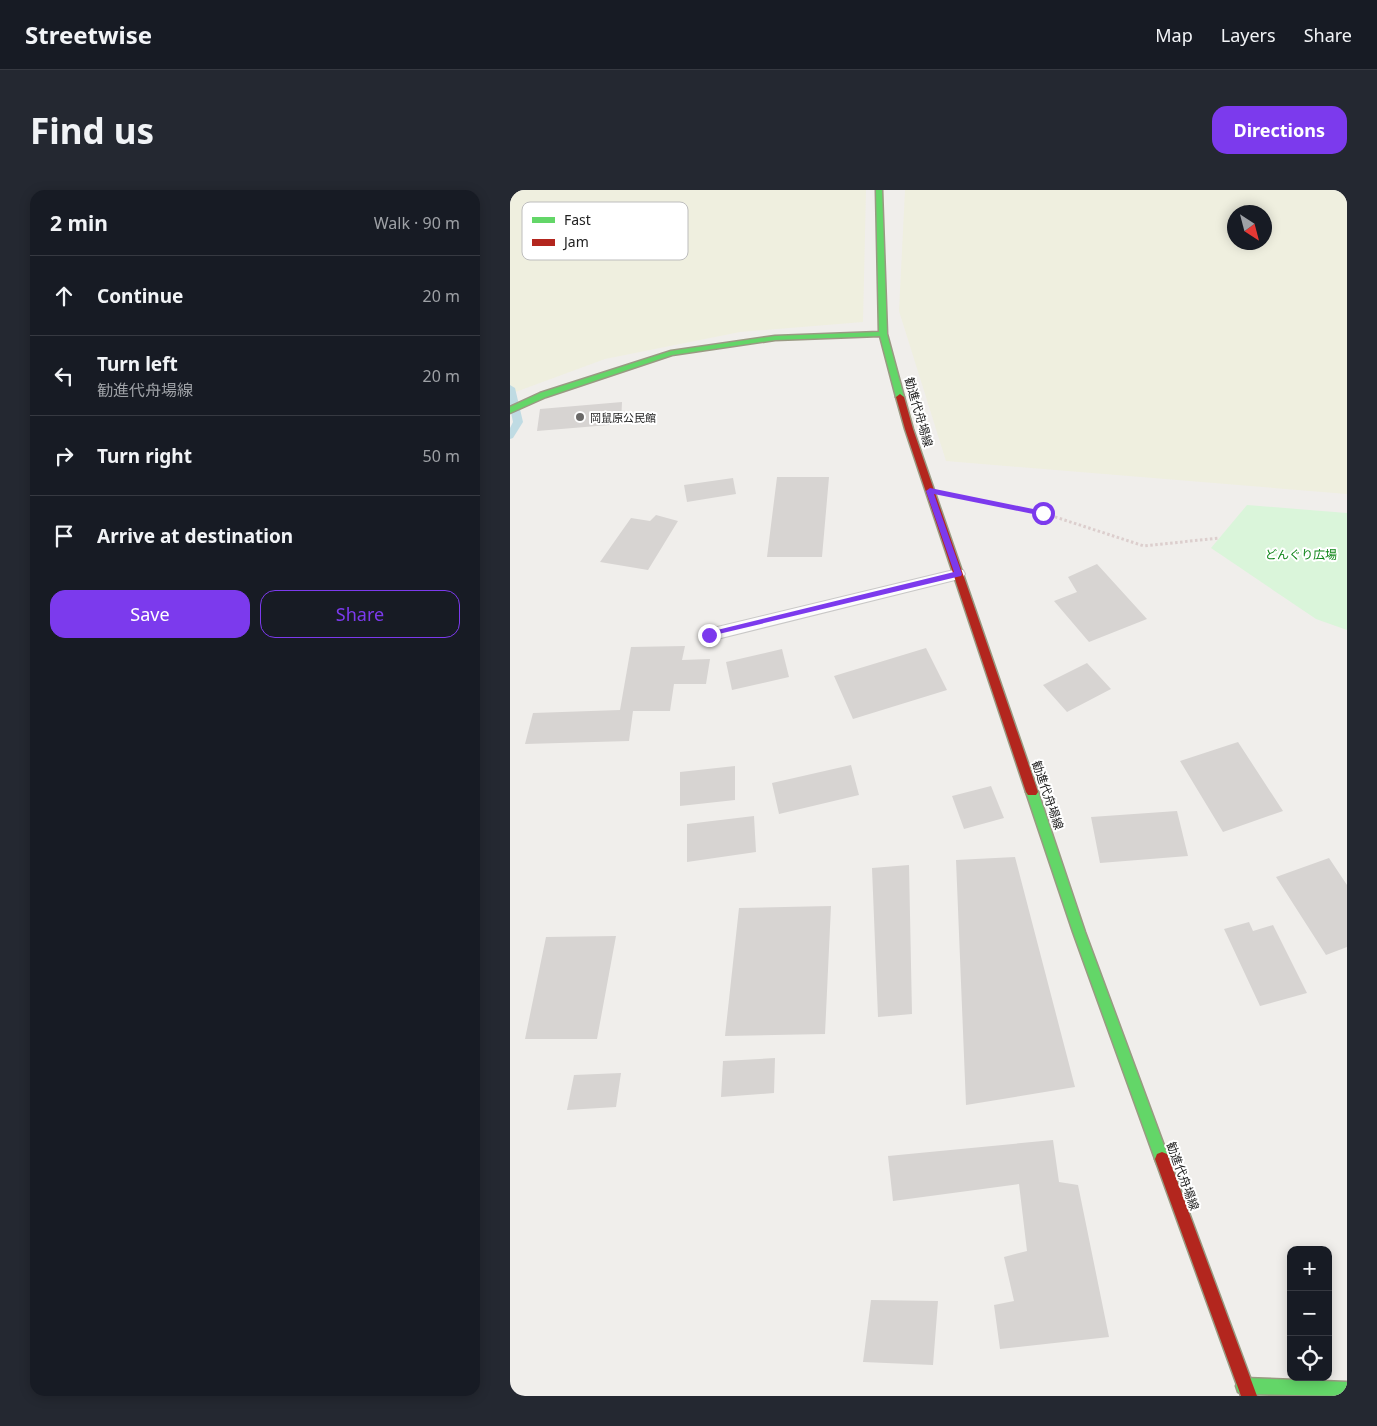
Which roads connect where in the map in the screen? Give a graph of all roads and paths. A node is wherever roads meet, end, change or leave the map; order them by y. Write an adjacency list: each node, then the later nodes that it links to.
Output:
1 (880, 190): 2 (main road, 勧進代舟場線)
2 (883, 334): 3 (main road); 4 (main road, 勧進代舟場線)
3 (510, 410)
4 (930, 491): 5 (path); 6 (main road, 勧進代舟場線)
5 (1219, 538)
6 (958, 574): 7 (lane); 9 (main road, 勧進代舟場線)
7 (709, 635)
8 (1347, 1390): 9 (main road)
9 (1247, 1391)

